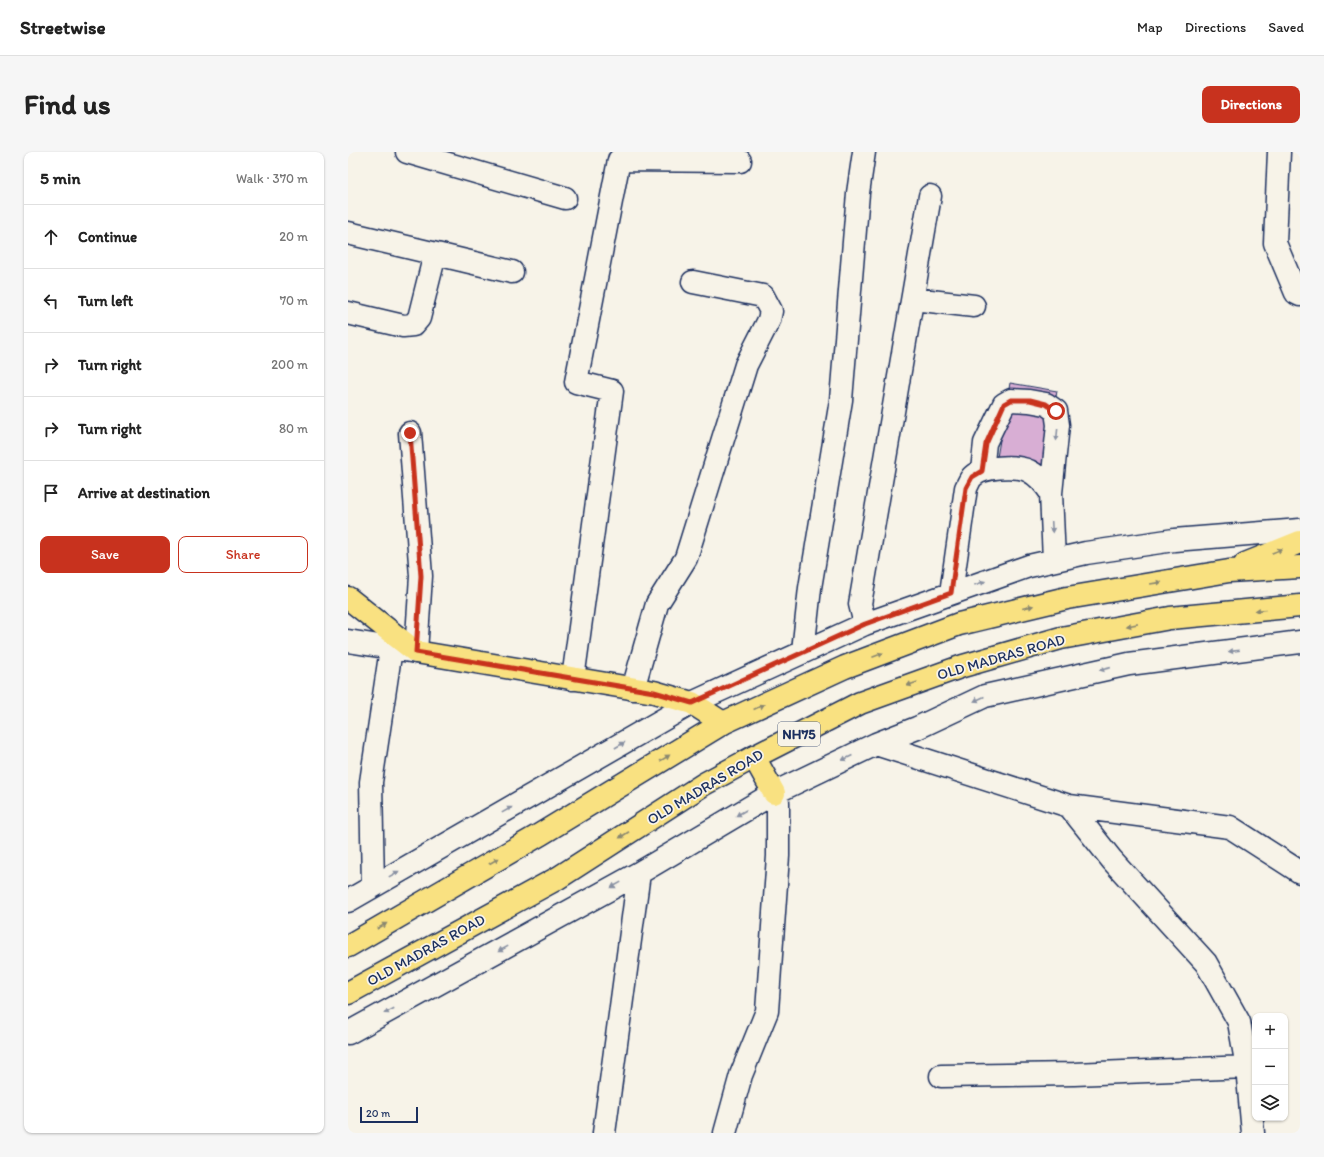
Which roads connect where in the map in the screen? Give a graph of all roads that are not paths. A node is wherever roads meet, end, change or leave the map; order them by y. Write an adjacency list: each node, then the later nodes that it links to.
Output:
1 (407, 152): 6 (street)
2 (864, 152): 30 (street)
3 (1279, 152): 11 (street)
4 (740, 161): 32 (street)
5 (930, 196): 12 (street)
6 (565, 198)
7 (348, 234): 8 (street)
8 (435, 254): 9 (street); 14 (street)
9 (512, 272)
10 (693, 282): 33 (street)
11 (1300, 295)
12 (912, 299): 13 (street); 26 (street)
13 (974, 306)
14 (348, 313)
15 (410, 433): 31 (street)
16 (982, 471): 17 (street); 17 (street, one-way to 17); 23 (street)
17 (1051, 493): 20 (street, one-way to 20)
18 (1300, 530): 20 (street)
19 (1300, 542): 22 (main road, one-way to 19)
20 (1054, 560): 23 (street, one-way to 20)
21 (1300, 567): 22 (main road, NH75)
22 (1229, 571): 35 (main road, NH75, one-way to 22)
23 (951, 593): 26 (street)
24 (348, 598): 31 (main road)
25 (1300, 606): 37 (main road, OLD MADRAS ROAD / NH75, one-way to 37)
26 (865, 624): 30 (street)
27 (348, 642): 29 (street)
28 (1300, 642): 36 (street, one-way to 36)
29 (392, 649): 31 (street); 42 (street)
30 (803, 651): 34 (street)
31 (416, 652): 32 (main road)
32 (573, 679): 33 (main road)
33 (633, 689): 34 (main road)
34 (692, 703): 35 (main road); 42 (street, one-way to 34)
35 (723, 723): 44 (main road, NH75, one-way to 35)
36 (876, 744): 38 (street, one-way to 38); 39 (street)
37 (754, 757): 38 (main road); 45 (main road, OLD MADRAS ROAD / NH75, one-way to 45)
38 (774, 793): 41 (street, one-way to 41); 50 (street)
39 (1069, 806): 40 (street); 47 (street)
40 (1300, 872)
41 (639, 873): 46 (street, one-way to 46); 49 (street)
42 (373, 886): 43 (street)
43 (348, 901)
44 (348, 946)
45 (348, 993)
46 (348, 1033)
47 (1247, 1067): 48 (street); 51 (street)
48 (941, 1076)
49 (604, 1133)
50 (725, 1133)
51 (1253, 1133)

